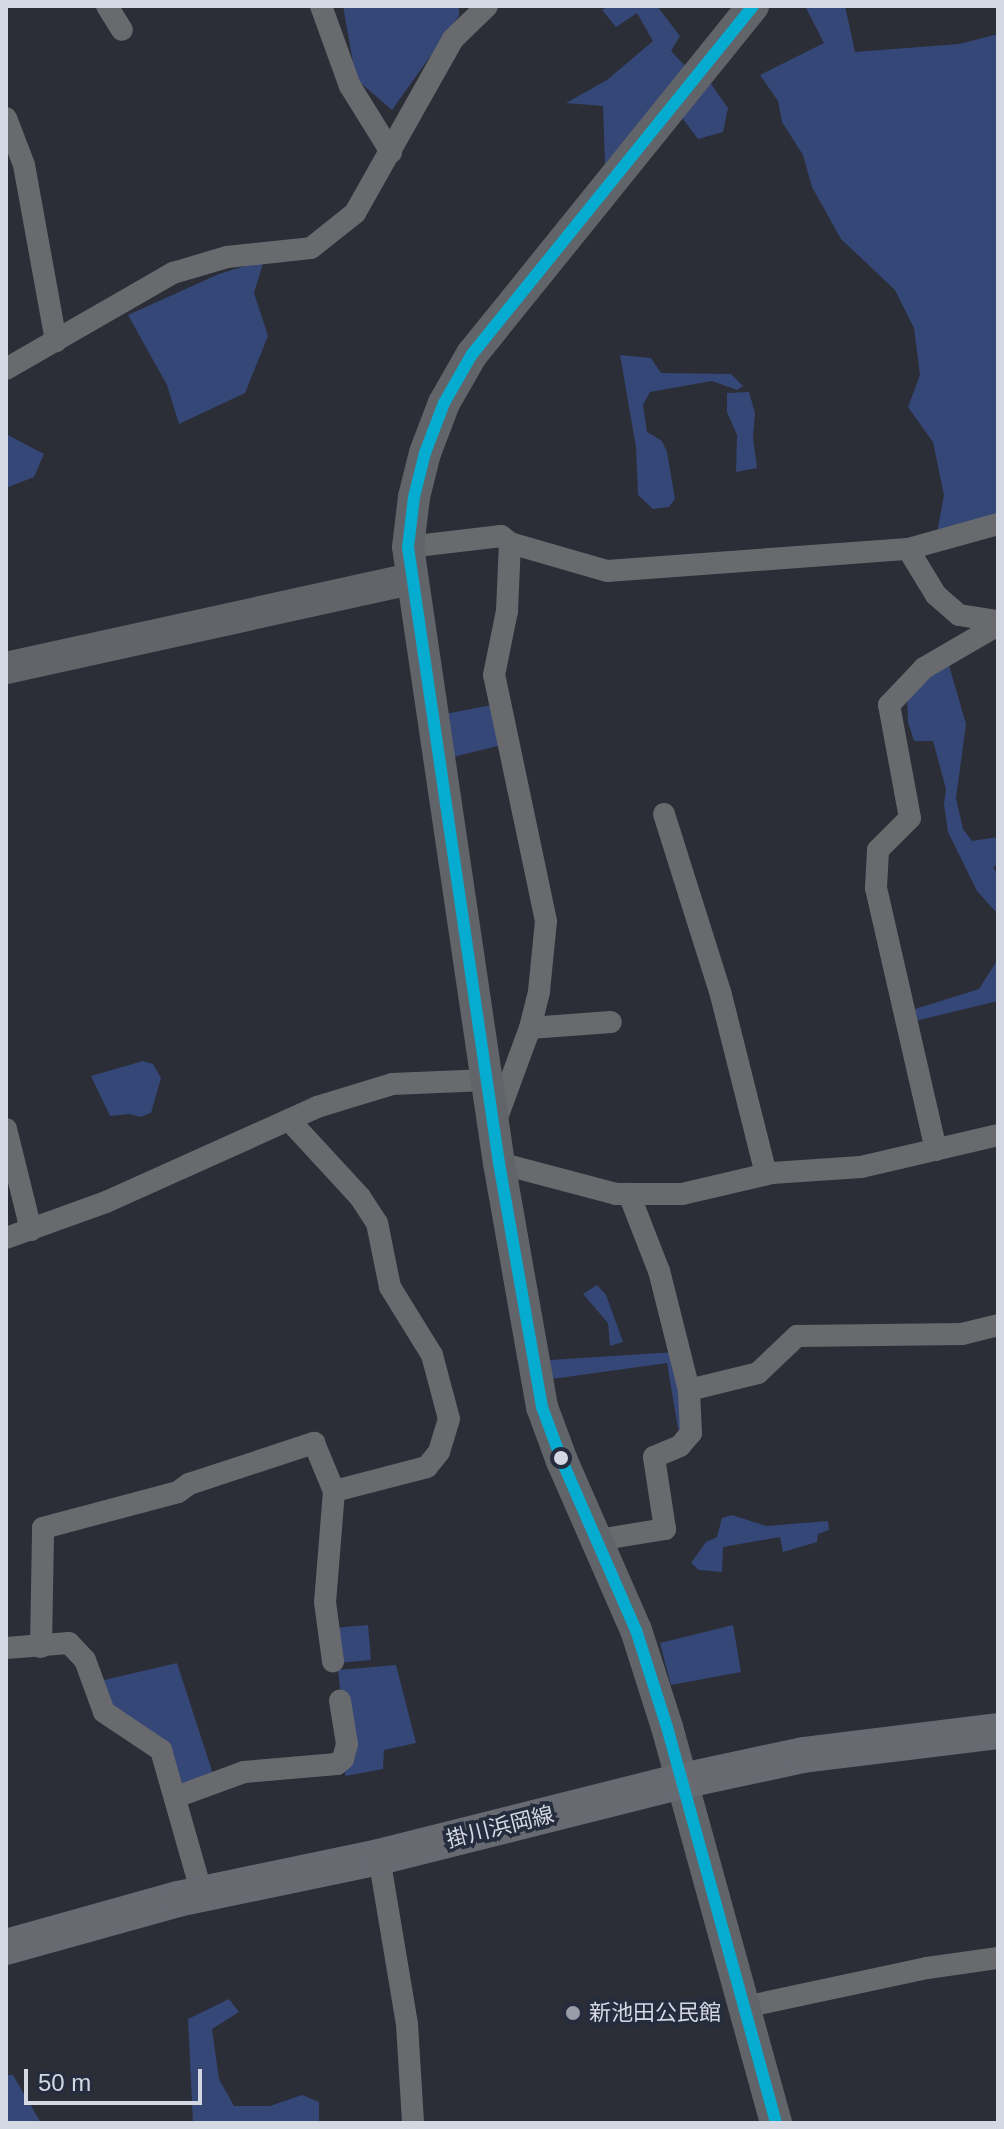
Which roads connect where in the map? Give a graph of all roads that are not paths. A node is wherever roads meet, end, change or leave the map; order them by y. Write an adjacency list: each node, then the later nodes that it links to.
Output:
1 (107, 6): 5 (street)
2 (321, 6): 7 (street)
3 (487, 6): 7 (street)
4 (753, 6): 12 (main road)
5 (122, 30)
6 (6, 118): 8 (street)
7 (391, 152): 8 (street)
8 (56, 341): 9 (street)
9 (6, 369)
10 (998, 524): 13 (street)
11 (510, 543): 12 (street); 13 (street); 19 (street)
12 (408, 547): 14 (main road)
13 (908, 549): 15 (street)
14 (412, 579): 16 (main road); 20 (main road)
15 (998, 623): 25 (street)
16 (6, 668)
17 (664, 814): 27 (street)
18 (611, 1022): 19 (street)
19 (530, 1028): 22 (street)
20 (487, 1080): 21 (street); 22 (main road)
21 (289, 1120): 29 (street); 33 (street)
22 (494, 1125): 26 (main road)
23 (6, 1129): 29 (street)
24 (998, 1135): 25 (street)
25 (936, 1150): 27 (street)
26 (499, 1163): 28 (street); 34 (main road)
27 (766, 1174): 28 (street)
28 (629, 1194): 32 (street)
29 (31, 1230): 30 (street)
30 (6, 1238)
31 (998, 1325): 32 (street)
32 (689, 1390): 34 (street)
33 (334, 1491): 35 (street); 37 (street)
34 (598, 1540): 40 (main road)
35 (41, 1647): 36 (street); 41 (street)
36 (6, 1648)
37 (333, 1661)
38 (340, 1701): 41 (street)
39 (998, 1731): 40 (main road, 掛川浜岡線)
40 (682, 1781): 42 (main road, 掛川浜岡線); 46 (main road)
41 (176, 1797): 43 (street)
42 (379, 1857): 43 (main road, 掛川浜岡線); 47 (street)
43 (202, 1894): 44 (main road, 掛川浜岡線)
44 (6, 1947)
45 (998, 1958): 46 (street)
46 (745, 2007): 48 (main road)
47 (413, 2123)
48 (776, 2123)

